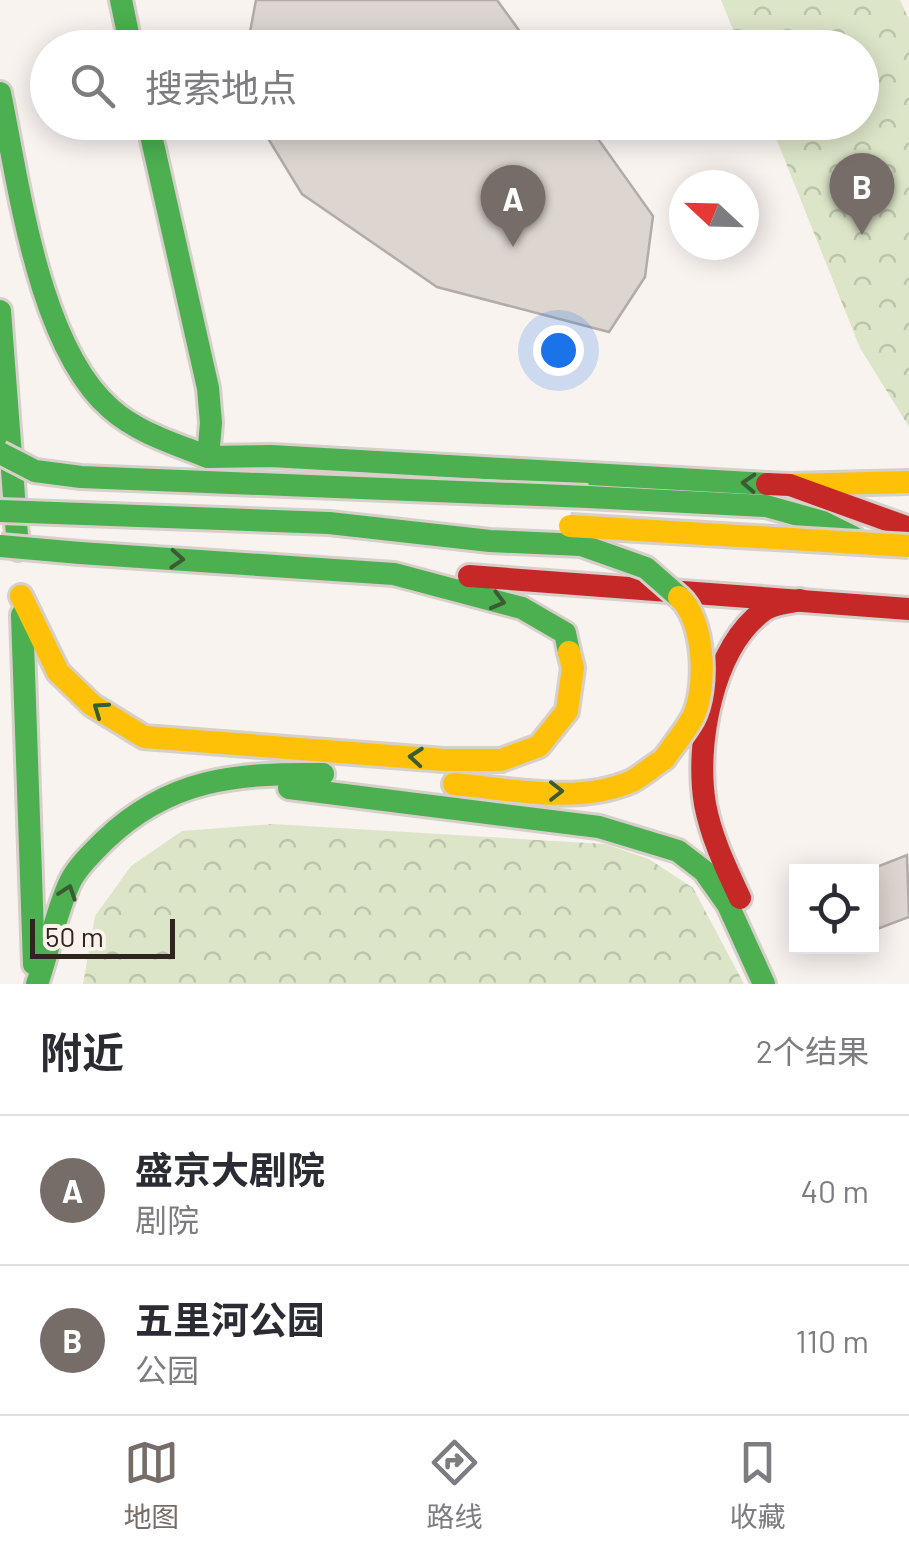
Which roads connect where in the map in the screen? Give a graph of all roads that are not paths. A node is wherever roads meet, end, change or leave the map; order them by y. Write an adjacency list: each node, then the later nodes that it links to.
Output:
1 (121, 0): 2 (main road)
2 (127, 30)
3 (0, 92): 7 (main road)
4 (152, 140): 7 (main road)
5 (0, 310): 17 (main road)
6 (0, 452): 15 (main road, bridge)
7 (208, 456): 9 (main road, one-way to 7)
8 (909, 482): 9 (main road)
9 (790, 485): 12 (main road)
10 (0, 512): 11 (main road, bridge)
11 (330, 523): 14 (main road, bridge); 20 (main road, one-way to 11, bridge)
12 (909, 528)
13 (0, 546): 16 (main road, one-way to 16, bridge)
14 (909, 546)
15 (909, 564)
16 (394, 574): 17 (main road, one-way to 17); 18 (main road)
17 (22, 596): 21 (main road)
18 (807, 598): 19 (main road); 23 (main road)
19 (909, 609)
20 (234, 779): 21 (main road, one-way to 20); 22 (main road)
21 (36, 984)
22 (764, 984)
23 (782, 984)

